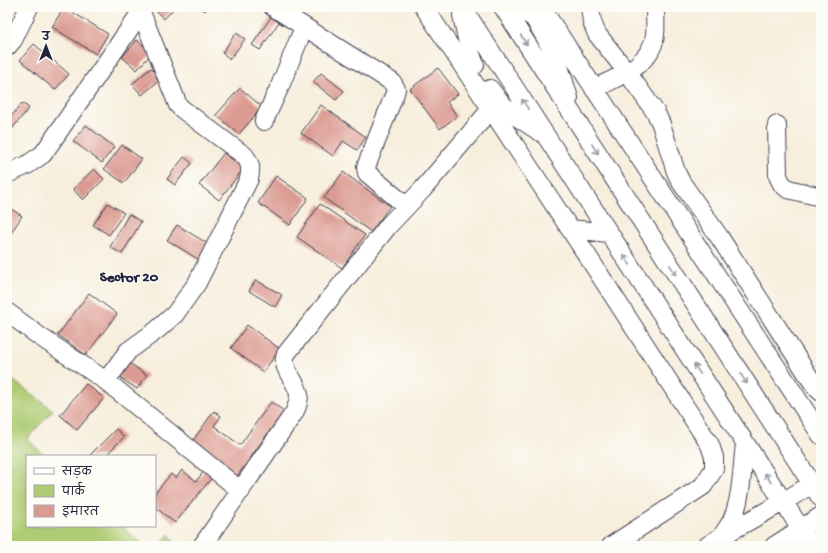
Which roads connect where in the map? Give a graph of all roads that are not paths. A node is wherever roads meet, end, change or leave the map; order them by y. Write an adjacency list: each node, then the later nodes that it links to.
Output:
1 (29, 7): 13 (street)
2 (273, 7): 11 (street)
3 (424, 7): 12 (street)
4 (461, 7): 14 (street); 21 (street, one-way to 4)
5 (503, 7): 18 (street, one-way to 18)
6 (518, 7): 10 (street)
7 (590, 7): 15 (street)
8 (655, 7): 15 (street)
9 (140, 10): 22 (street); 28 (street)
10 (537, 12): 16 (street); 18 (street)
11 (304, 27): 19 (street); 24 (street)
12 (449, 44): 14 (street); 17 (street)
13 (7, 47)
14 (475, 65): 21 (street)
15 (627, 72): 16 (street); 29 (street)
16 (594, 88): 30 (street)
17 (491, 109): 24 (street); 25 (street)
18 (575, 117): 33 (street, one-way to 33)
19 (264, 121)
20 (777, 125): 23 (street)
21 (546, 135): 26 (street)
22 (7, 174)
23 (821, 197)
24 (406, 206): 32 (street)
25 (570, 228): 26 (street); 39 (street)
26 (609, 233): 31 (street, one-way to 26)
27 (7, 312): 28 (street)
28 (106, 381): 32 (street)
29 (821, 392)
30 (821, 435)
31 (745, 444): 34 (street, one-way to 31); 37 (street)
32 (241, 491): 38 (street)
33 (817, 491): 34 (street)
34 (783, 502): 36 (street); 37 (street)
35 (821, 516): 36 (street)
36 (801, 529): 40 (street); 41 (street)
37 (714, 541)
38 (202, 546)
39 (611, 546)
40 (774, 546)
41 (812, 546)

